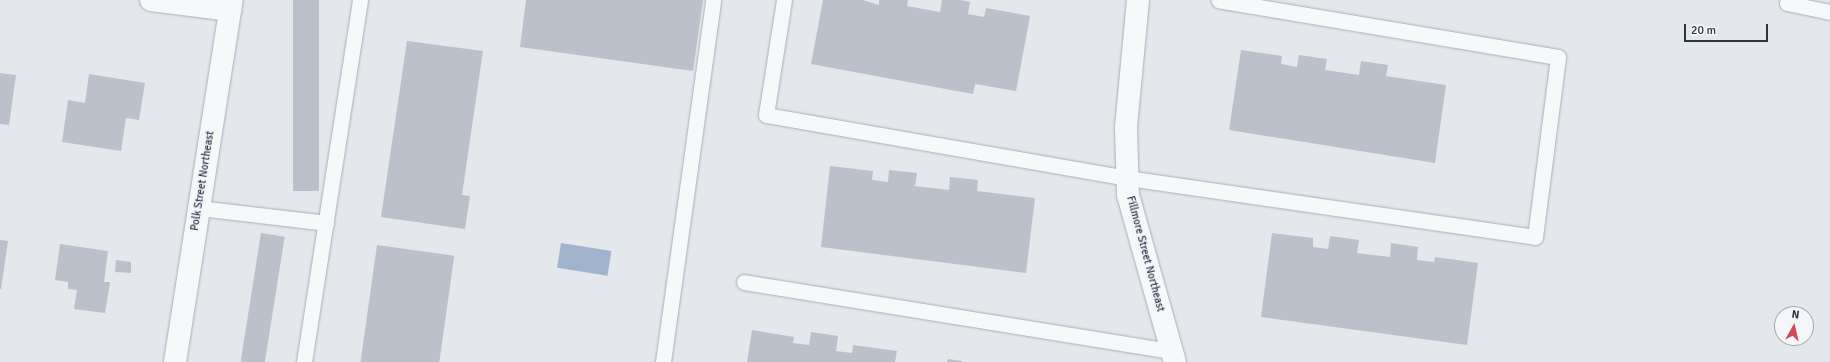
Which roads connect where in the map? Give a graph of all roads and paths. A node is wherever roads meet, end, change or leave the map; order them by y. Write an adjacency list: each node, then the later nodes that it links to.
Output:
1 (151, 0): 8 (street)
2 (360, 0): 12 (lane)
3 (713, 0): 17 (lane)
4 (784, 0): 10 (lane)
5 (1138, 0): 10 (street, Fillmore Street Northeast)
6 (1219, 0): 10 (lane)
7 (1788, 0): 9 (lane)
8 (231, 5): 11 (street, Polk Street Northeast)
9 (1830, 12)
10 (1128, 178): 14 (street, Fillmore Street Northeast)
11 (199, 208): 12 (lane); 15 (street, Polk Street Northeast)
12 (326, 222): 16 (lane)
13 (744, 282): 14 (lane)
14 (1173, 356)
15 (175, 362)
16 (304, 362)
17 (664, 362)

